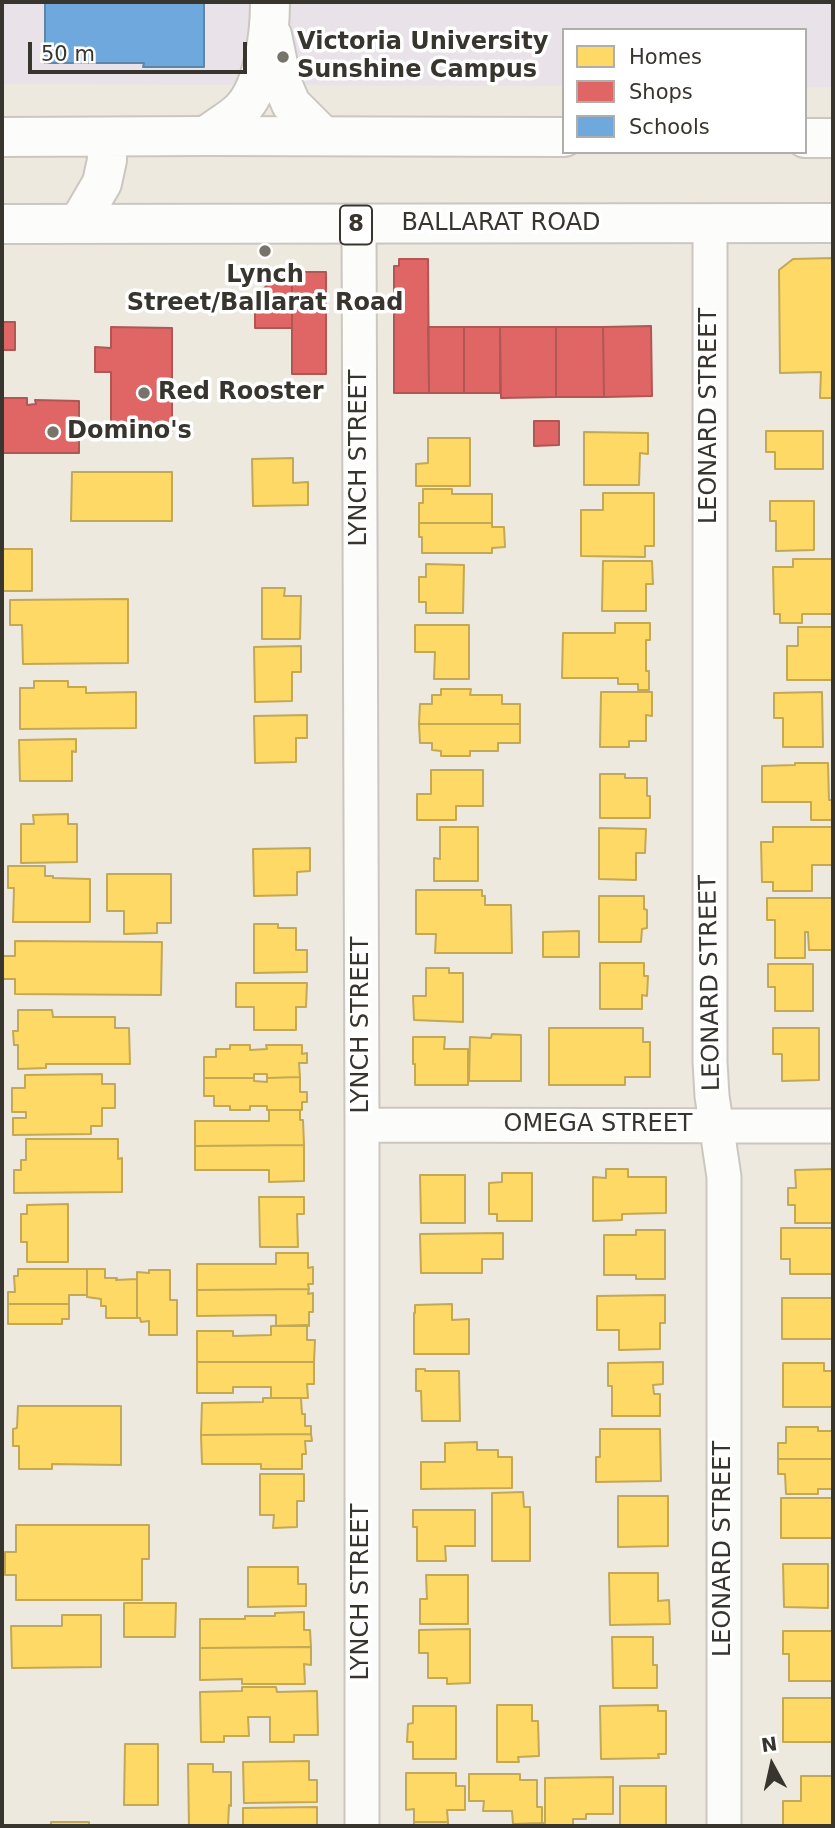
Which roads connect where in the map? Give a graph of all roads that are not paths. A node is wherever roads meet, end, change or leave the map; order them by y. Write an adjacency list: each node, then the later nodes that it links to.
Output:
1 (270, 12): 2 (main road); 3 (main road)
2 (206, 135): 3 (main road); 5 (main road)
3 (323, 136): 6 (main road)
4 (2, 137): 5 (main road)
5 (107, 137): 12 (main road)
6 (562, 137)
7 (807, 138): 8 (main road)
8 (833, 138)
9 (710, 223): 10 (main road, BALLARAT ROAD / 8); 13 (main road, BALLARAT ROAD / 8); 15 (street, LEONARD STREET)
10 (833, 223)
11 (2, 224): 12 (main road, BALLARAT ROAD / 8)
12 (78, 224): 13 (main road, BALLARAT ROAD / 8)
13 (359, 225): 14 (street, LYNCH STREET)
14 (362, 1125): 15 (street, OMEGA STREET); 17 (street, LYNCH STREET)
15 (717, 1125): 16 (street, OMEGA STREET); 18 (street, LEONARD STREET)
16 (833, 1126)
17 (362, 1826)
18 (724, 1826)

